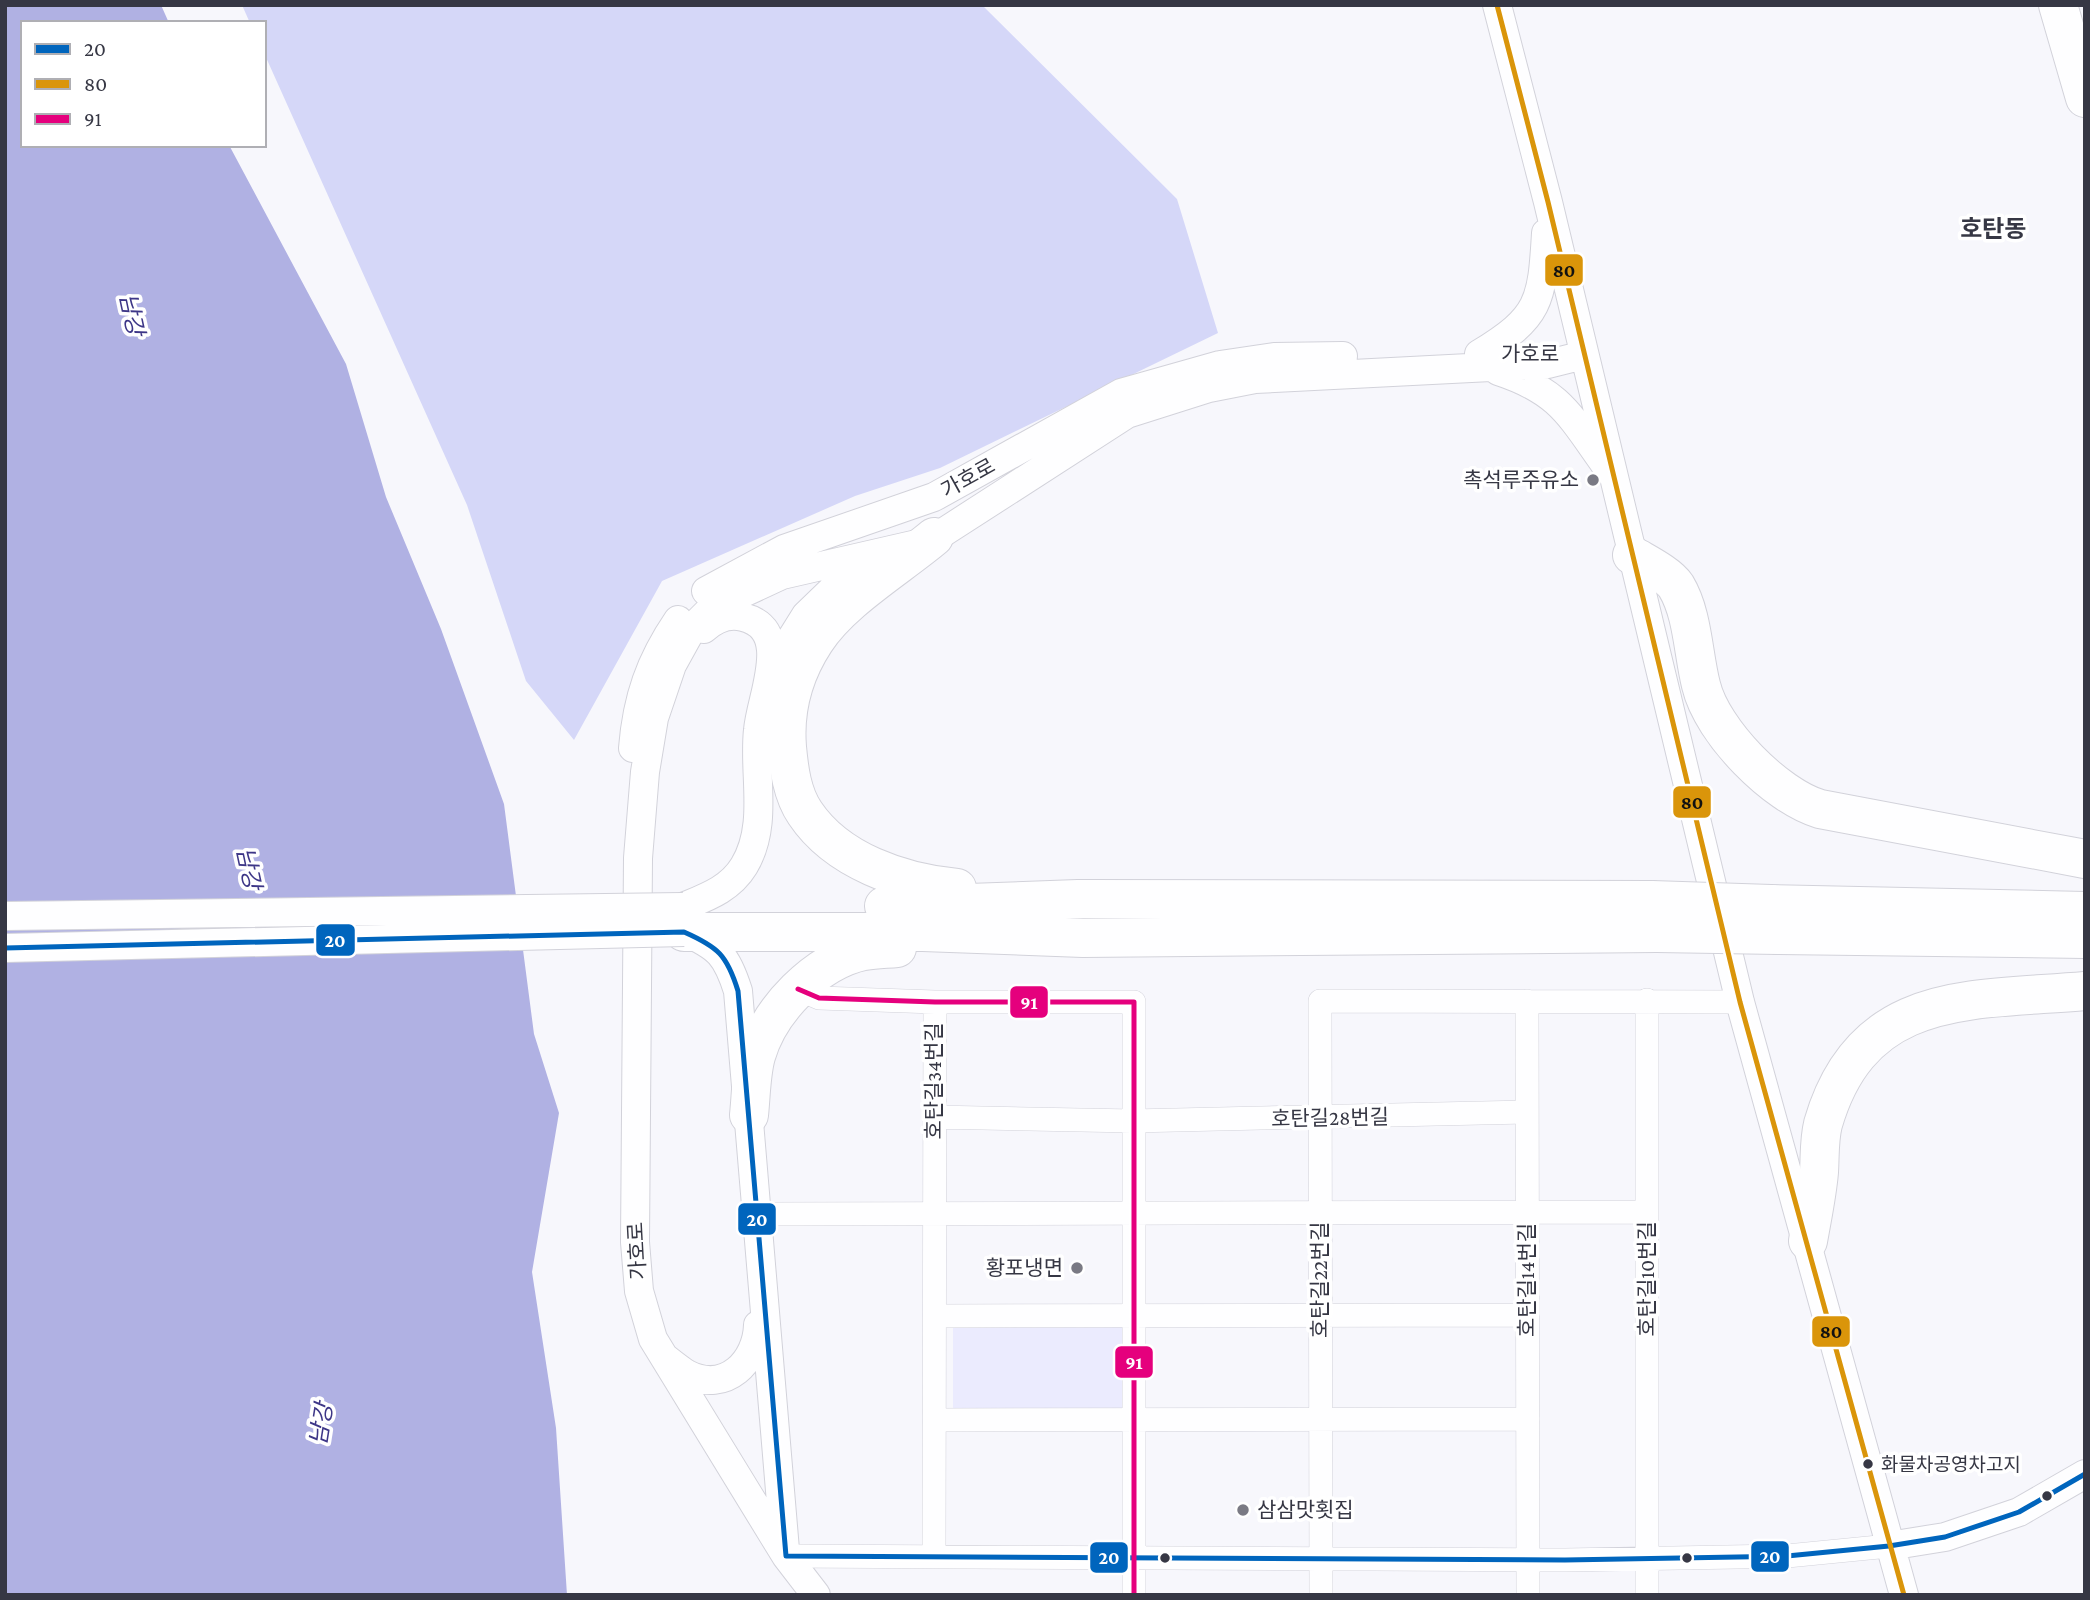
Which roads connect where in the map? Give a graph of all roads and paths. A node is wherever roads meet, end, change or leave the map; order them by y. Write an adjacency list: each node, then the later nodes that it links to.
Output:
1 (1497, 5): 4 (street)
2 (2059, 5): 3 (highway)
3 (2085, 98)
4 (1548, 202): 5 (street); 6 (street)
5 (1584, 355): 6 (street, 가호로); 8 (street)
6 (1482, 361): 7 (street, 가호로); 8 (street); 9 (street, 가호로)
7 (1021, 448): 10 (street); 14 (street, 가호로)
8 (1613, 474): 11 (street)
9 (934, 537): 10 (street, 가호로); 16 (highway)
10 (884, 552): 12 (street, 가호로); 13 (street)
11 (1632, 555): 15 (highway); 30 (street)
12 (673, 665): 13 (street); 14 (street, 가호로)
13 (771, 671): 20 (street)
14 (638, 858): 48 (street, 가호로)
15 (2085, 859)
16 (1077, 899): 19 (highway); 20 (highway)
17 (2085, 911): 21 (highway)
18 (5, 916): 20 (street, bridge)
19 (1655, 917): 21 (highway, bridge); 22 (highway)
20 (683, 919): 22 (highway); 24 (street, bridge); 32 (street)
21 (1774, 919): 23 (highway)
22 (1083, 938): 25 (highway)
23 (2085, 939)
24 (5, 948)
25 (798, 989): 29 (street, 호탄길34번길); 32 (highway)
26 (2085, 990): 42 (highway)
27 (1647, 1000): 28 (street); 30 (street); 37 (street, 호탄길10번길)
28 (1527, 1001): 31 (street, 호탄길14번길); 34 (street, 호탄길22번길)
29 (934, 1002): 33 (street, 호탄길34번길); 35 (street)
30 (1740, 1002): 42 (street)
31 (1527, 1112): 34 (street, 호탄길28번길); 36 (street, 호탄길14번길)
32 (749, 1115): 41 (street)
33 (934, 1117): 35 (street, 호탄길28번길); 38 (street, 호탄길34번길)
34 (1319, 1118): 35 (street, 호탄길28번길); 40 (street, 호탄길22번길)
35 (1133, 1121): 39 (street)
36 (1527, 1212): 37 (street); 40 (street); 44 (street, 호탄길14번길)
37 (1647, 1212): 59 (street, 호탄길10번길)
38 (934, 1213): 39 (street); 41 (street); 45 (street, 호탄길34번길)
39 (1134, 1213): 40 (street); 47 (street)
40 (1320, 1213): 46 (street, 호탄길22번길)
41 (757, 1214): 43 (street)
42 (1808, 1241): 54 (street)
43 (761, 1259): 48 (street); 55 (street)
44 (1527, 1315): 46 (street); 50 (street, 호탄길14번길)
45 (936, 1317): 47 (street); 51 (street, 호탄길34번길)
46 (1321, 1317): 47 (street); 49 (street, 호탄길22번길)
47 (1136, 1318): 52 (street)
48 (663, 1356): 55 (street, 가호로)
49 (1321, 1419): 50 (street); 52 (street); 58 (street, 호탄길22번길)
50 (1528, 1419): 60 (street, 호탄길14번길)
51 (935, 1420): 52 (street); 57 (street, 호탄길34번길)
52 (1135, 1420): 56 (street)
53 (2085, 1474): 54 (street)
54 (1889, 1546): 59 (street); 66 (street)
55 (786, 1556): 57 (street); 61 (street, 가호로)
56 (1134, 1557): 57 (street); 58 (street); 62 (street)
57 (934, 1558)
58 (1321, 1558): 60 (street); 63 (street, 호탄길22번길)
59 (1647, 1559): 60 (street); 65 (street, 호탄길10번길)
60 (1528, 1560): 64 (street, 호탄길14번길)
61 (816, 1595)
62 (1134, 1595)
63 (1321, 1595)
64 (1528, 1595)
65 (1647, 1595)
66 (1903, 1595)

